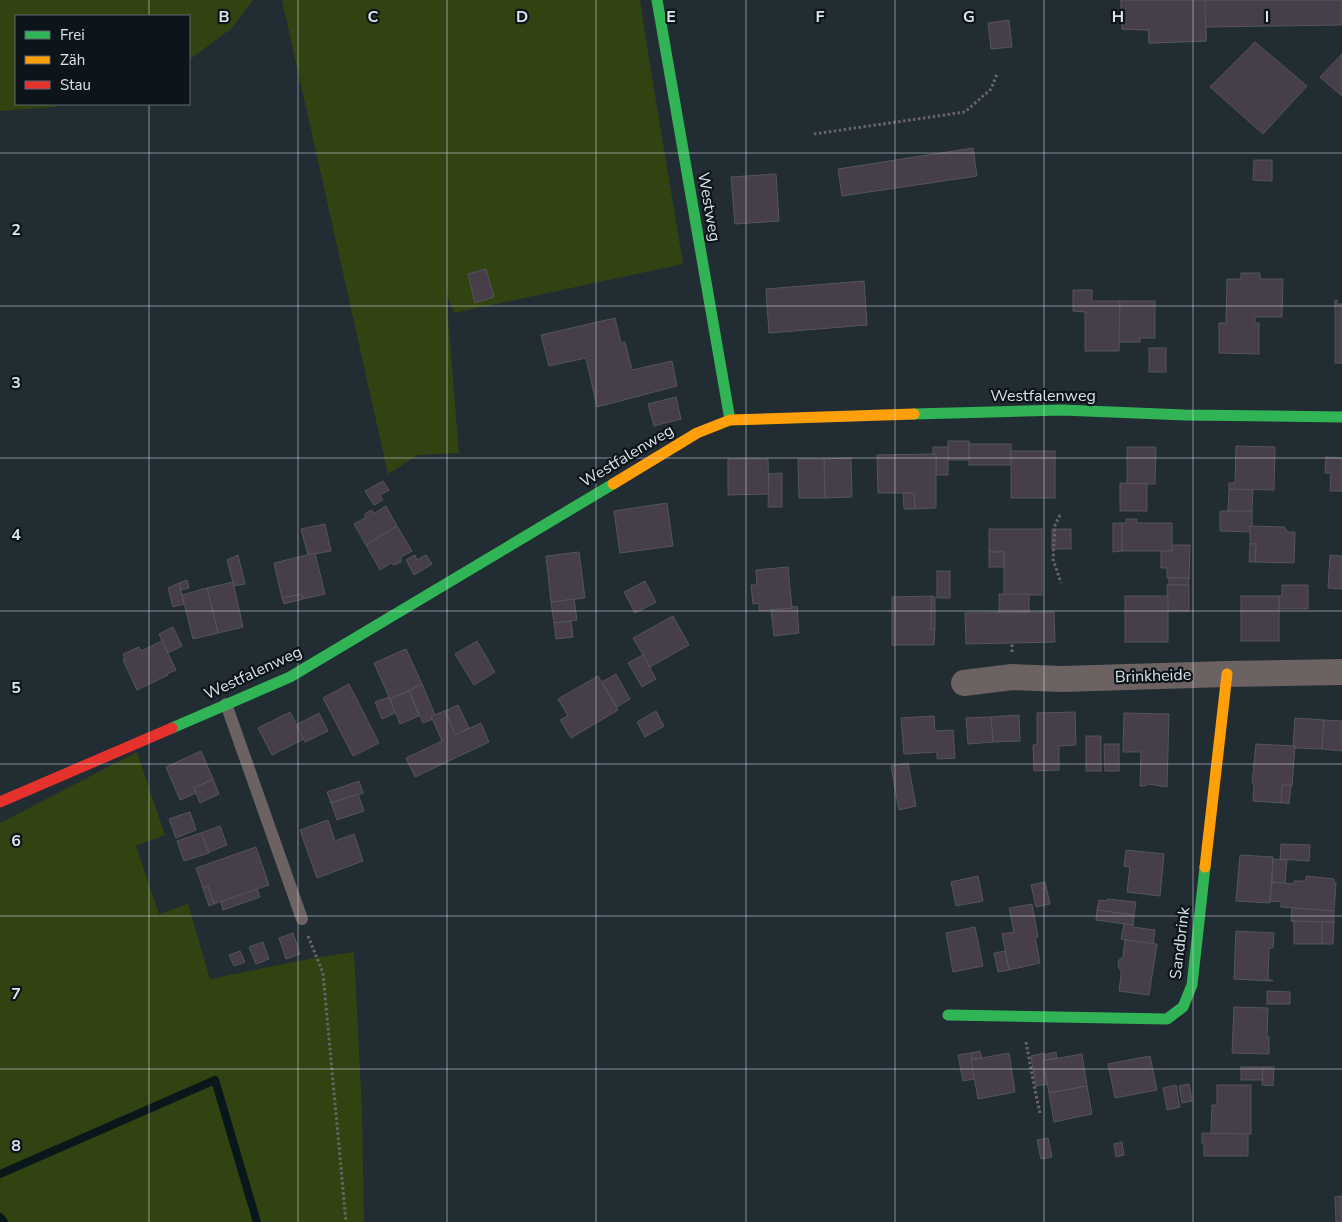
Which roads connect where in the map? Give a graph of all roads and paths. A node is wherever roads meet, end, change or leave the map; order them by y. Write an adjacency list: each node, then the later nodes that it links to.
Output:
1 (657, 0): 5 (street, Westweg)
2 (997, 74): 3 (path)
3 (814, 134)
4 (1342, 417): 5 (street, Westfalenweg)
5 (730, 420): 11 (street, Westfalenweg)
6 (1060, 515): 7 (path)
7 (1061, 583)
8 (1342, 672): 9 (street, Brinkheide)
9 (1227, 674): 10 (street, Brinkheide); 15 (street, Sandbrink)
10 (964, 682)
11 (226, 704): 12 (street, Westfalenweg); 13 (lane)
12 (0, 802)
13 (302, 919): 17 (path)
14 (948, 1015): 15 (street, Sandbrink)
15 (1023, 1016): 16 (path)
16 (1040, 1113)
17 (346, 1222)

